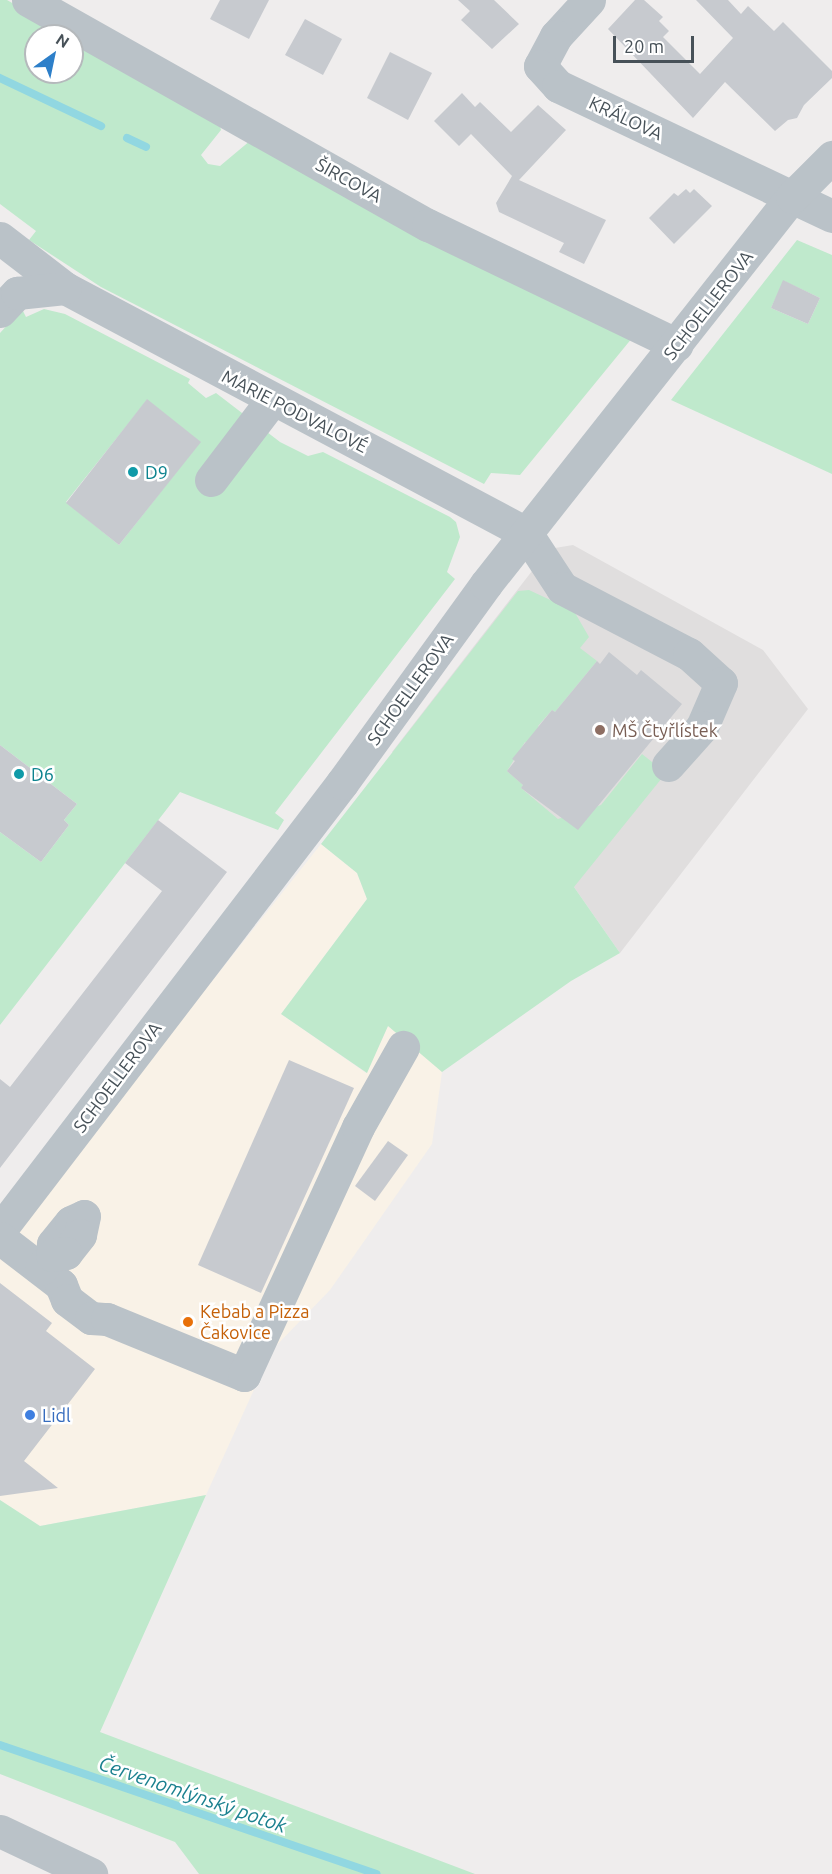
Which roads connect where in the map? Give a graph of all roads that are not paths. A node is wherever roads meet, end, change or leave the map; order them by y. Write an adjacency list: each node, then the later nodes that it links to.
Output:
1 (28, 0): 9 (street, ŠIRCOVA)
2 (589, 0): 4 (street, KRÁLOVA)
3 (832, 157): 4 (street, SCHOELLEROVA)
4 (792, 197): 5 (street); 9 (street, SCHOELLEROVA)
5 (832, 216)
6 (0, 238): 7 (street, MARIE PODVALOVÉ)
7 (65, 288): 8 (street); 10 (street, MARIE PODVALOVÉ)
8 (0, 311)
9 (677, 345): 12 (street, SCHOELLEROVA)
10 (272, 400): 11 (street); 12 (street, MARIE PODVALOVÉ)
11 (211, 480)
12 (526, 533): 13 (street); 15 (street, SCHOELLEROVA)
13 (668, 765)
14 (403, 1047): 16 (street)
15 (0, 1230)
16 (0, 1238)
17 (0, 1831): 18 (street)
18 (91, 1874)

